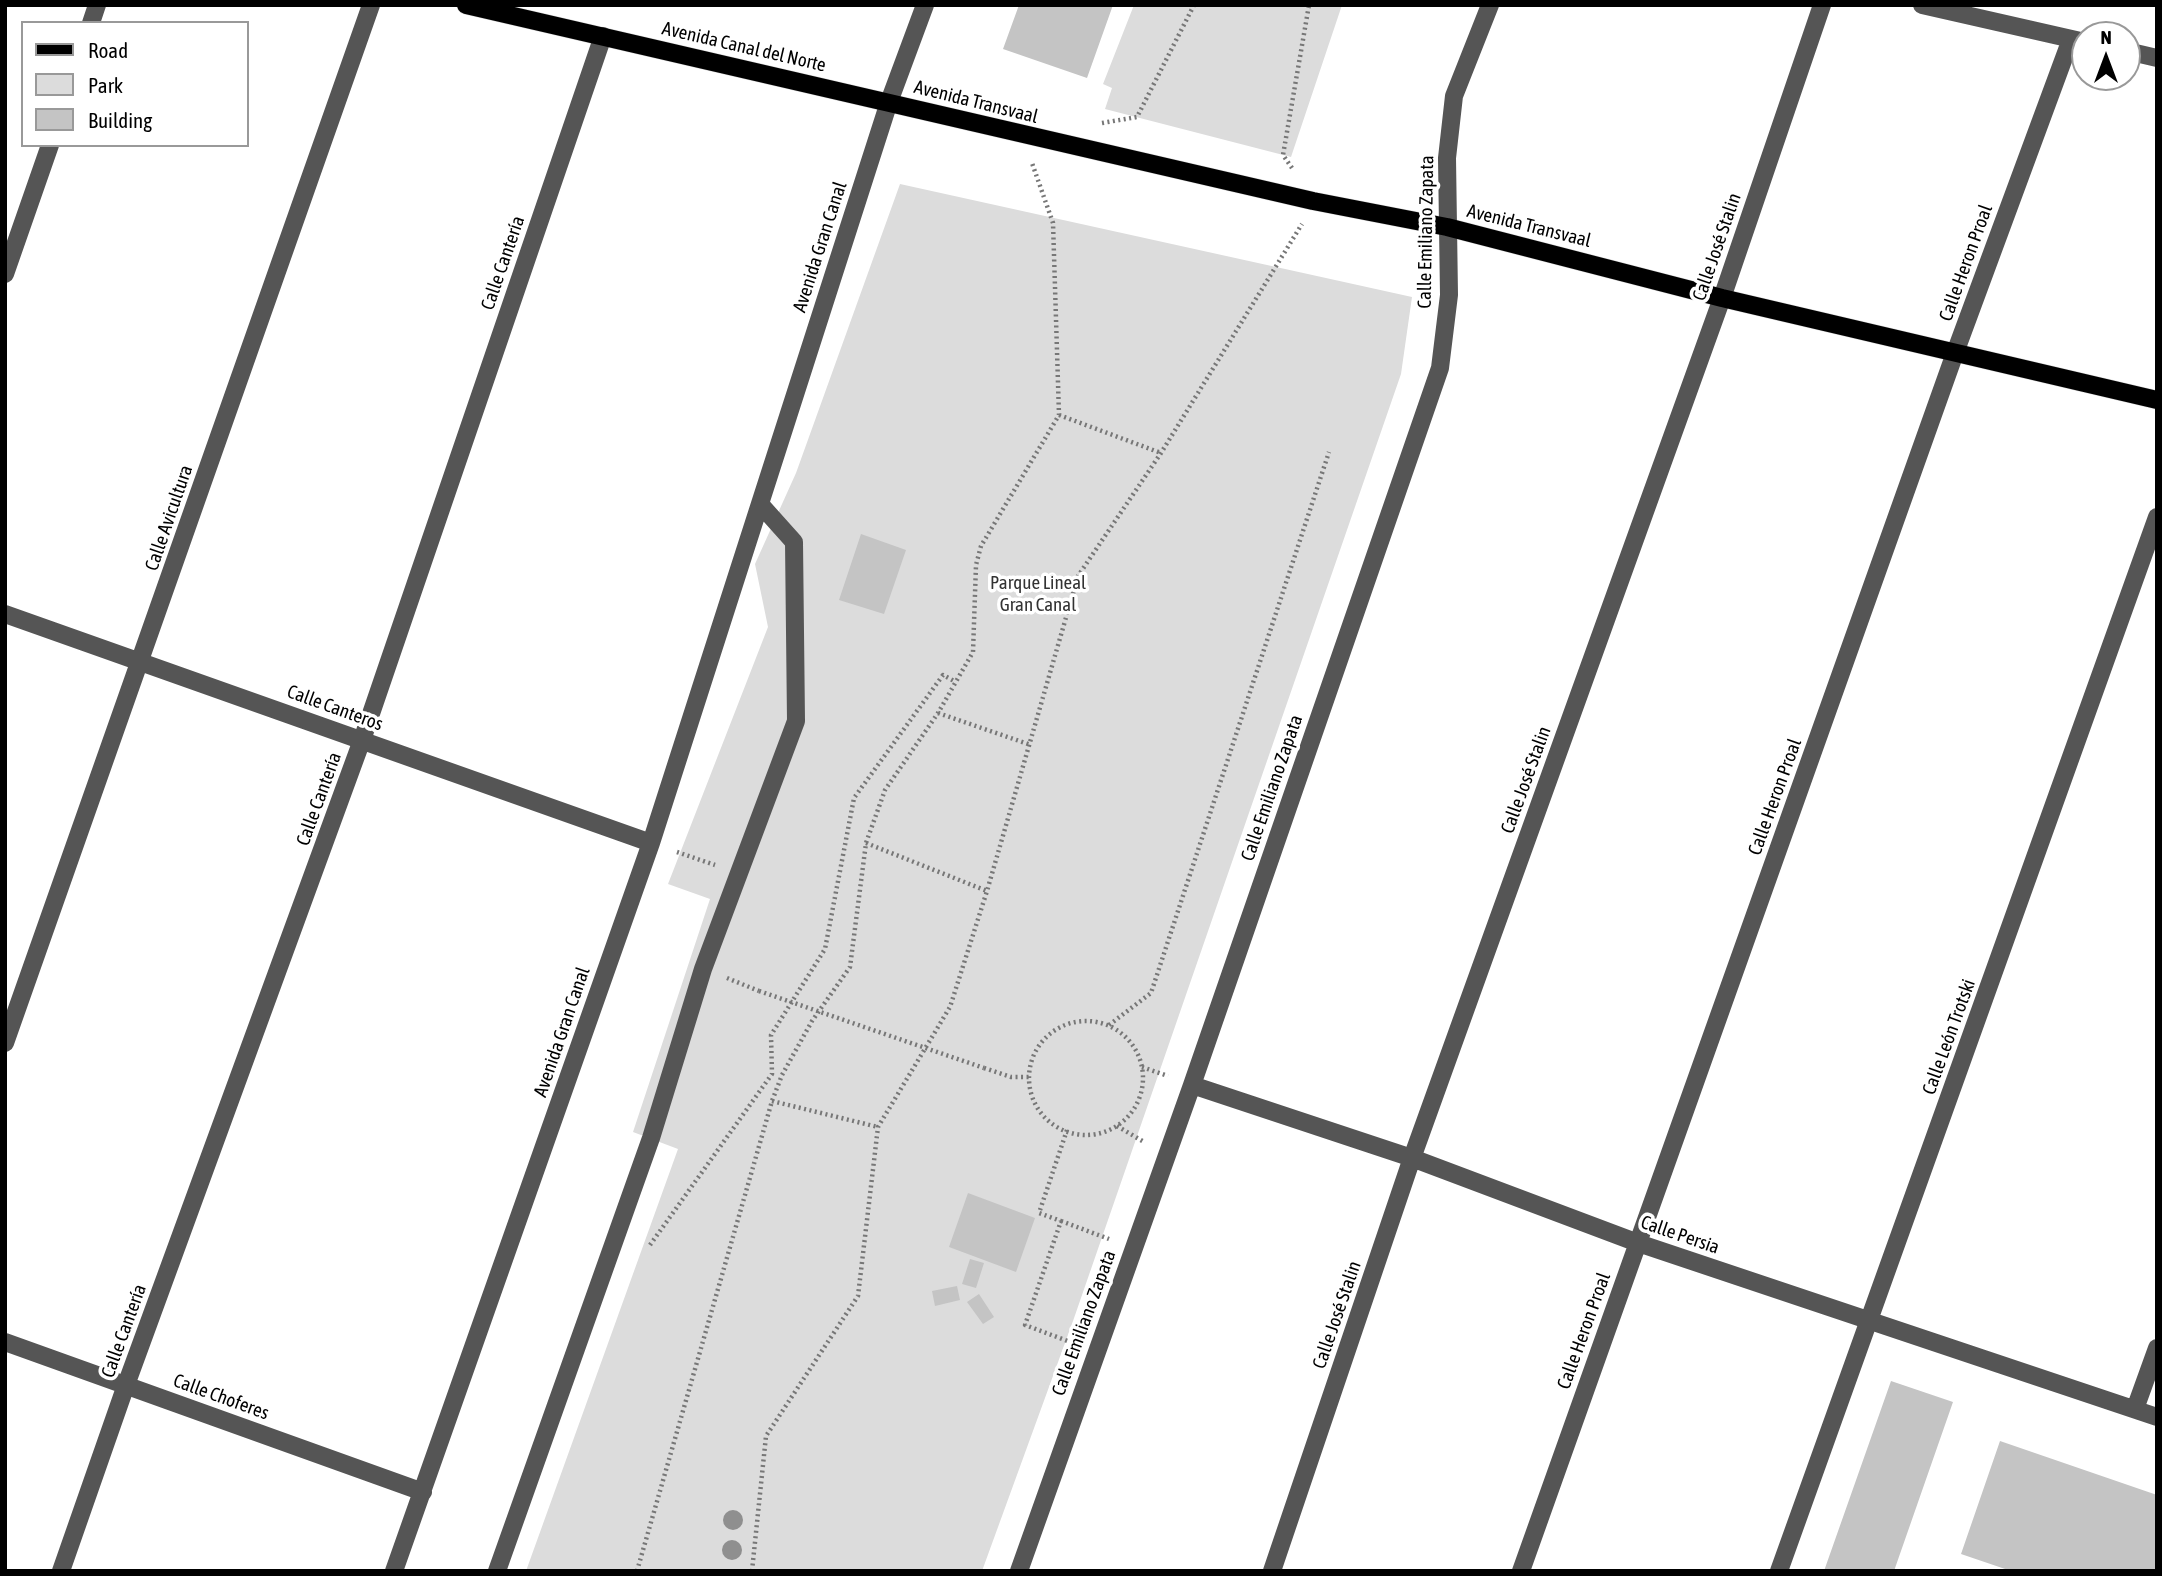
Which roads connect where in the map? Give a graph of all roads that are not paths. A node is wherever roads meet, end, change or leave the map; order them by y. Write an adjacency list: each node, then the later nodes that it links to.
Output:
1 (371, 5): 20 (street, Calle Avicultura)
2 (466, 5): 7 (main road, Avenida Canal del Norte)
3 (925, 5): 10 (street, Avenida Gran Canal)
4 (1490, 5): 12 (street, Calle Emiliano Zapata)
5 (1822, 5): 14 (street, Calle José Stalin)
6 (1922, 5): 8 (street)
7 (603, 36): 10 (main road, Avenida Canal del Norte); 21 (street, Calle Cantería)
8 (2071, 38)
9 (2071, 58): 15 (street, Calle Heron Proal)
10 (889, 102): 12 (main road, Avenida Transvaal); 17 (street, Avenida Gran Canal)
11 (49, 147): 13 (street)
12 (1447, 227): 14 (main road, Avenida Transvaal); 24 (street, Calle Emiliano Zapata)
13 (5, 274)
14 (1722, 298): 15 (main road, Avenida Transvaal); 25 (street, Calle José Stalin)
15 (1955, 354): 16 (main road, Avenida Transvaal); 26 (street, Calle Heron Proal)
16 (2157, 400)
17 (760, 504): 22 (street, Avenida Gran Canal); 36 (street)
18 (2157, 517): 27 (street, Calle León Trotski)
19 (5, 614): 20 (street, Calle Canteros)
20 (141, 662): 21 (street, Calle Canteros); 23 (street, Calle Avicultura)
21 (362, 740): 22 (street, Calle Canteros); 30 (street, Calle Cantería)
22 (651, 843): 33 (street, Avenida Gran Canal)
23 (5, 1043)
24 (1192, 1085): 25 (street, Calle Persia); 37 (street, Calle Emiliano Zapata)
25 (1412, 1158): 26 (street, Calle Persia); 38 (street, Calle José Stalin)
26 (1638, 1243): 27 (street, Calle Persia); 39 (street, Calle Heron Proal)
27 (1870, 1322): 31 (street, Calle Persia); 40 (street, Calle León Trotski)
28 (5, 1342): 30 (street, Calle Choferes)
29 (2157, 1348): 31 (street)
30 (126, 1385): 33 (street, Calle Choferes); 34 (street, Calle Cantería)
31 (2135, 1409): 32 (street, Calle Persia)
32 (2157, 1417)
33 (423, 1492): 35 (street, Avenida Gran Canal)
34 (61, 1571)
35 (394, 1571)
36 (497, 1571)
37 (1019, 1571)
38 (1272, 1571)
39 (1521, 1571)
40 (1779, 1571)

